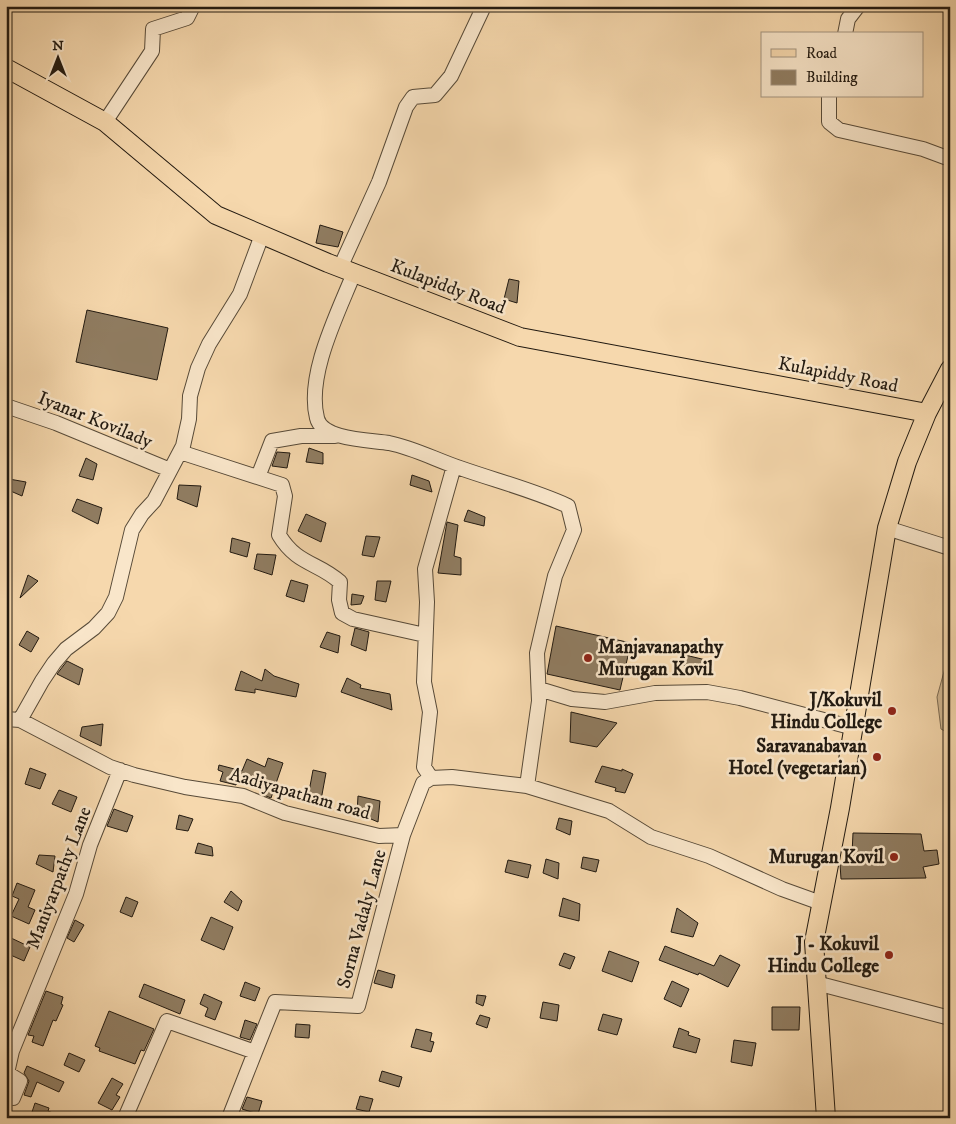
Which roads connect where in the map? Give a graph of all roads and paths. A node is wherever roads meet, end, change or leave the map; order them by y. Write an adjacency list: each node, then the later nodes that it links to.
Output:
1 (193, 6): 7 (street)
2 (484, 6): 10 (street)
3 (858, 6): 4 (street)
4 (845, 32)
5 (6, 68): 7 (main road, Kulapiddy Road)
6 (829, 98): 8 (street)
7 (105, 122): 9 (main road, Kulapiddy Road)
8 (950, 159)
9 (262, 235): 10 (main road, Kulapiddy Road); 15 (street)
10 (347, 270): 13 (main road, Kulapiddy Road); 14 (street)
11 (949, 372): 13 (main road)
12 (6, 406): 17 (street, Iyanar Kovilady)
13 (927, 413): 19 (main road)
14 (338, 436): 16 (street); 18 (street)
15 (180, 452): 17 (street); 18 (street)
16 (454, 466): 21 (street); 22 (street)
17 (170, 470): 23 (street)
18 (258, 477): 21 (street)
19 (887, 528): 20 (street); 24 (main road)
20 (950, 548)
21 (425, 635): 26 (street)
22 (539, 689): 24 (street); 27 (street)
23 (13, 720): 25 (street, Aadiyapatham road)
24 (854, 728): 29 (main road)
25 (120, 770): 28 (street, Aadiyapatham road); 33 (street, Maniyarpathy Lane)
26 (431, 778): 27 (street); 28 (street)
27 (527, 786): 29 (street)
28 (403, 835): 32 (street, Sorna Vadaly Lane)
29 (821, 903): 30 (main road)
30 (816, 984): 31 (street); 36 (main road)
31 (950, 1018)
32 (255, 1052): 34 (street); 35 (street)
33 (6, 1098)
34 (125, 1118)
35 (229, 1118)
36 (826, 1118)

